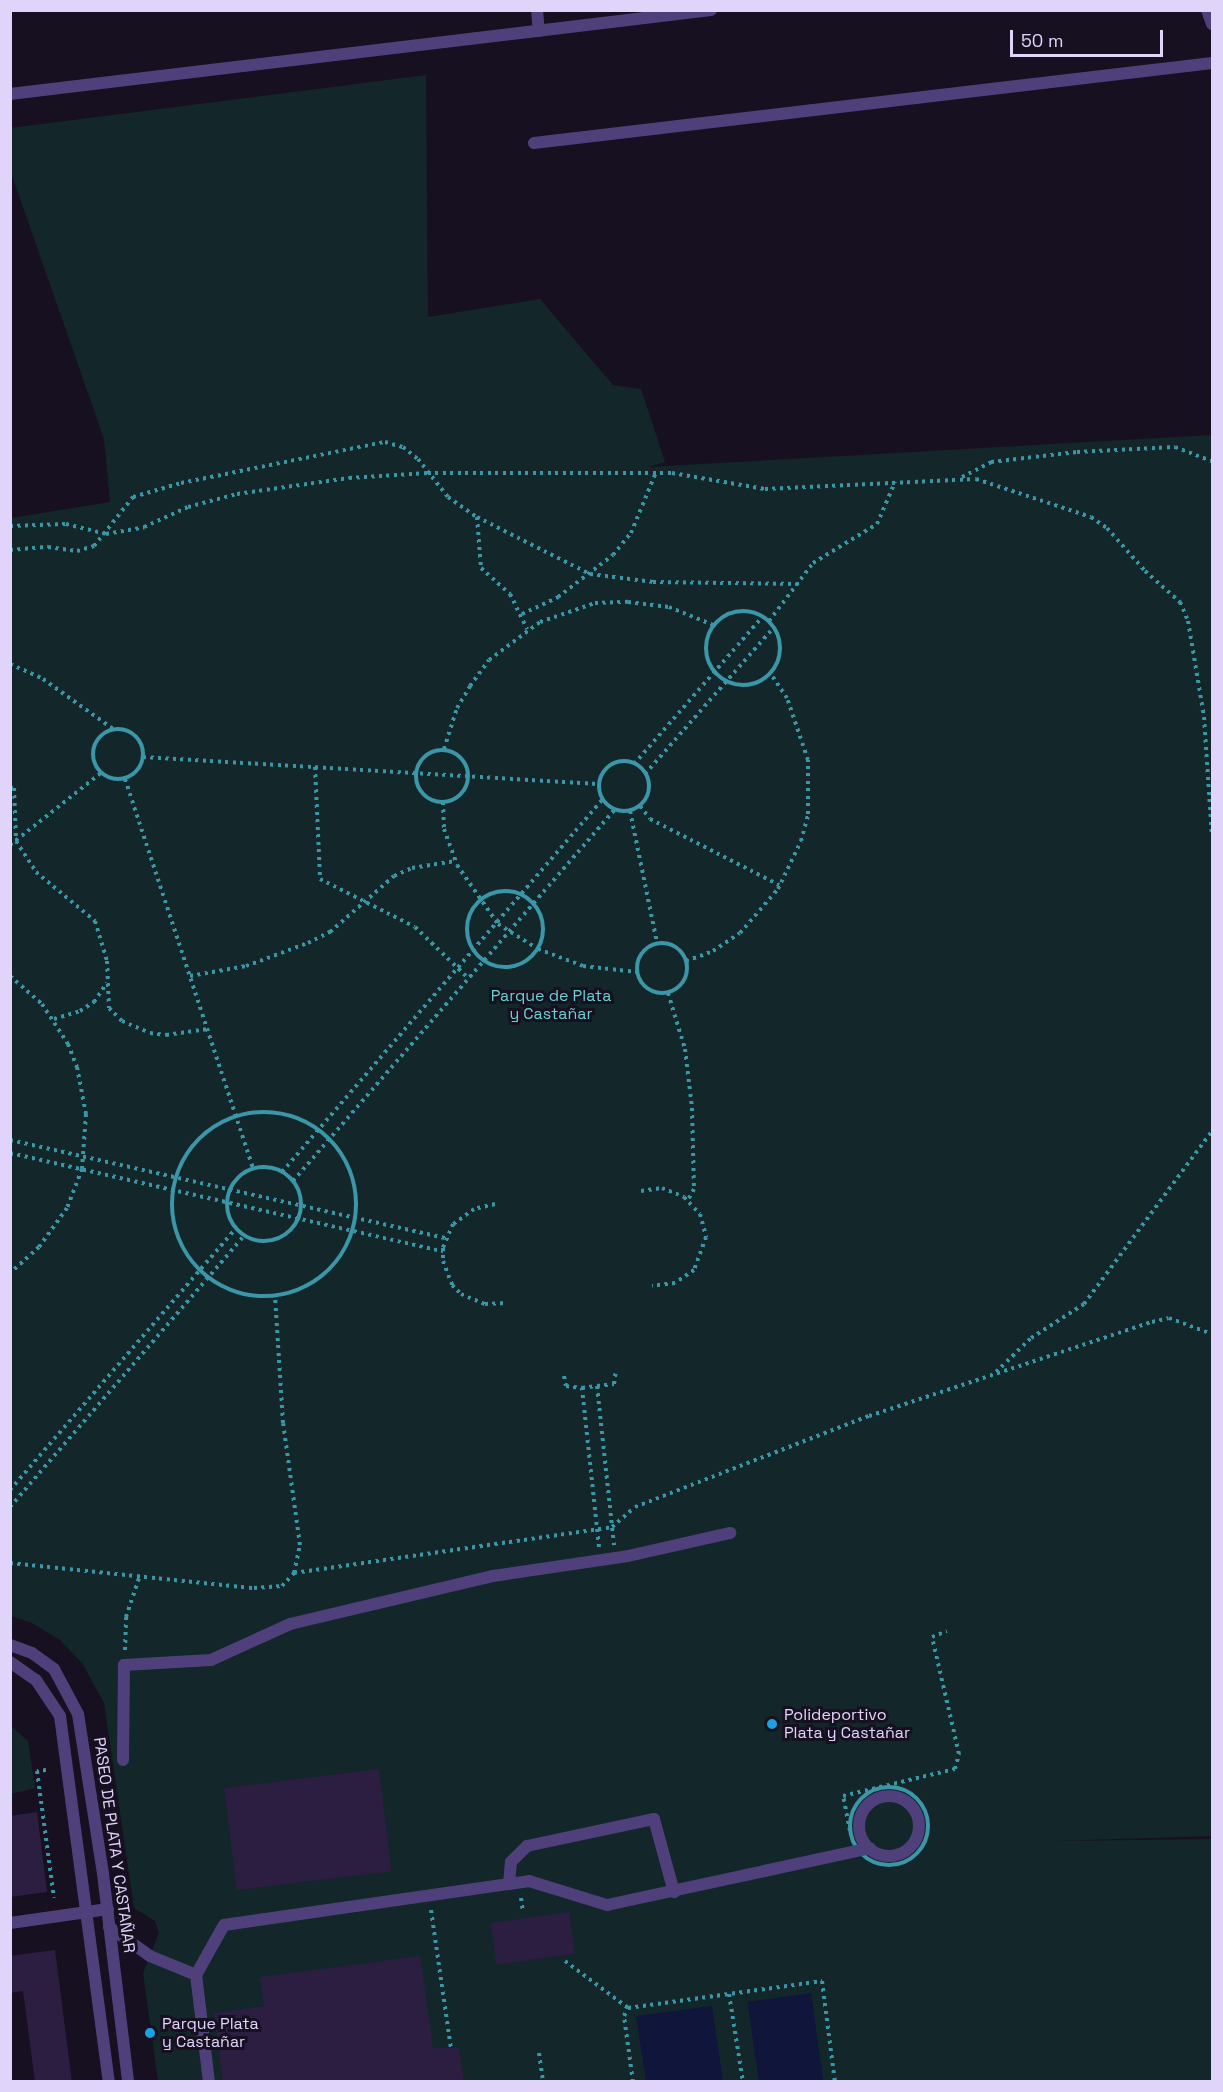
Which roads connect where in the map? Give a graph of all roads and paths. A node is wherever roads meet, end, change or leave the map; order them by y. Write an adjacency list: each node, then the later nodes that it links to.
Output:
1 (537, 10): 5 (street)
2 (711, 10): 5 (street)
3 (1207, 10): 4 (street)
4 (1212, 24)
5 (539, 31): 7 (street)
6 (1212, 63): 8 (street)
7 (11, 92)
8 (534, 143)
9 (1212, 461): 12 (path)
10 (656, 472): 11 (path); 13 (path); 18 (path)
11 (428, 473): 14 (path); 16 (path); 16 (path)
12 (961, 477): 13 (path); 47 (path)
13 (895, 482): 19 (path)
14 (477, 518): 18 (path); 20 (path)
15 (10, 526): 16 (path)
16 (106, 534): 17 (path)
17 (10, 550)
18 (590, 574): 19 (path); 20 (path)
19 (800, 584): 22 (path)
20 (522, 614): 25 (path)
21 (763, 616): 22 (path); 23 (path); 27 (path)
22 (769, 621): 24 (path)
23 (712, 625): 25 (path); 27 (path)
24 (774, 627): 28 (path); 29 (path)
25 (527, 629): 31 (path)
26 (10, 664): 30 (path)
27 (715, 672): 29 (path); 33 (path)
28 (770, 673): 29 (path); 51 (path)
29 (727, 681): 36 (path)
30 (113, 730): 32 (path); 35 (path)
31 (444, 750): 37 (path); 38 (path)
32 (143, 757): 34 (path); 39 (path)
33 (634, 764): 36 (path); 40 (path)
34 (315, 767): 37 (path); 54 (path)
35 (101, 773): 39 (path); 48 (path)
36 (645, 774): 44 (path)
37 (416, 775): 38 (path); 43 (path)
38 (469, 777): 40 (path); 43 (path)
39 (126, 778): 66 (path)
40 (598, 784): 42 (path)
41 (10, 788): 48 (path)
42 (602, 800): 45 (path); 52 (path)
43 (443, 802): 50 (path)
44 (640, 806): 46 (path); 51 (path)
45 (614, 810): 46 (path); 55 (path)
46 (630, 811): 58 (path)
47 (1212, 837)
48 (16, 841): 49 (path); 68 (path)
49 (10, 845)
50 (455, 861): 53 (path); 54 (path)
51 (779, 885): 62 (path)
52 (523, 895): 53 (path); 55 (path); 56 (path)
53 (479, 900): 56 (path); 60 (path)
54 (365, 902): 63 (path); 66 (path)
55 (534, 903): 57 (path); 59 (path)
56 (498, 924): 57 (path); 60 (path)
57 (509, 932): 59 (path); 61 (path)
58 (657, 943): 62 (path); 64 (path)
59 (538, 949): 61 (path); 64 (path)
60 (474, 952): 61 (path); 63 (path)
61 (484, 961): 67 (path)
62 (686, 961): 69 (path)
63 (459, 969): 67 (path); 73 (path)
64 (637, 972): 69 (path)
65 (10, 975): 70 (path)
66 (190, 976): 71 (path)
67 (468, 978): 75 (path)
68 (107, 982): 70 (path); 71 (path)
69 (669, 993): 87 (path)
70 (54, 1019): 78 (path)
71 (208, 1029): 72 (path)
72 (236, 1116): 73 (path); 80 (path); 82 (path)
73 (319, 1130): 75 (path); 81 (path)
74 (1212, 1131): 106 (path)
75 (330, 1139): 83 (path); 91 (path)
76 (10, 1140): 78 (path)
77 (10, 1153): 79 (path)
78 (84, 1156): 79 (path); 82 (path)
79 (82, 1168): 84 (path); 99 (path)
80 (253, 1169): 81 (path); 85 (path)
81 (282, 1172): 83 (path)
82 (176, 1178): 84 (path); 85 (path)
83 (293, 1181): 90 (path)
84 (173, 1190): 88 (path); 98 (path)
85 (230, 1190): 88 (path); 90 (path)
86 (641, 1191): 87 (path)
87 (688, 1200): 101 (path)
88 (227, 1203): 92 (path); 93 (path)
89 (495, 1204): 96 (path)
90 (300, 1205): 91 (path); 92 (path)
91 (355, 1217): 94 (path); 96 (path)
92 (297, 1219): 94 (path); 95 (path)
93 (236, 1228): 95 (path); 98 (path)
94 (352, 1231): 97 (path); 102 (path)
95 (245, 1235): 100 (path)
96 (446, 1238): 97 (path)
97 (443, 1251): 103 (path)
98 (200, 1270): 100 (path); 110 (path)
99 (10, 1273)
100 (209, 1278): 102 (path); 111 (path)
101 (652, 1286)
102 (275, 1295): 118 (path)
103 (506, 1303)
104 (1212, 1334): 106 (path)
105 (616, 1370): 108 (path)
106 (993, 1375): 112 (path)
107 (564, 1376): 109 (path)
108 (597, 1386): 109 (path); 112 (path)
109 (582, 1388): 113 (path)
110 (10, 1490)
111 (10, 1507)
112 (612, 1527): 113 (path); 115 (path)
113 (597, 1530): 116 (path); 118 (path)
114 (730, 1533): 115 (street)
115 (615, 1557): 116 (street)
116 (601, 1560): 123 (street)
117 (10, 1563): 119 (path)
118 (294, 1573): 119 (path)
119 (139, 1578): 123 (path)
120 (947, 1631): 126 (path)
121 (10, 1645): 133 (street, PASEO DE PLATA Y CASTAÑAR)
122 (10, 1662): 134 (street)
123 (124, 1665): 124 (street)
124 (123, 1760)
125 (45, 1770): 132 (path)
126 (880, 1789): 127 (path); 127 (path); 128 (path)
127 (850, 1831): 128 (path)
128 (864, 1850): 128 (street); 130 (street)
129 (509, 1884): 130 (street); 130 (street); 131 (street)
130 (674, 1892)
131 (429, 1895): 138 (street); 141 (path)
132 (54, 1898)
133 (108, 1909): 134 (street); 136 (street, PASEO DE PLATA Y CASTAÑAR)
134 (87, 1912): 135 (street); 143 (street)
135 (10, 1923)
136 (109, 1927): 138 (street); 144 (street, PASEO DE PLATA Y CASTAÑAR)
137 (565, 1960): 140 (path)
138 (196, 1975): 145 (street)
139 (729, 1994): 140 (path); 148 (path); 149 (path)
140 (628, 2008): 147 (path)
141 (451, 2049)
142 (539, 2053): 146 (path)
143 (109, 2082)
144 (128, 2082)
145 (209, 2082)
146 (543, 2082)
147 (633, 2082)
148 (743, 2082)
149 (835, 2082)

